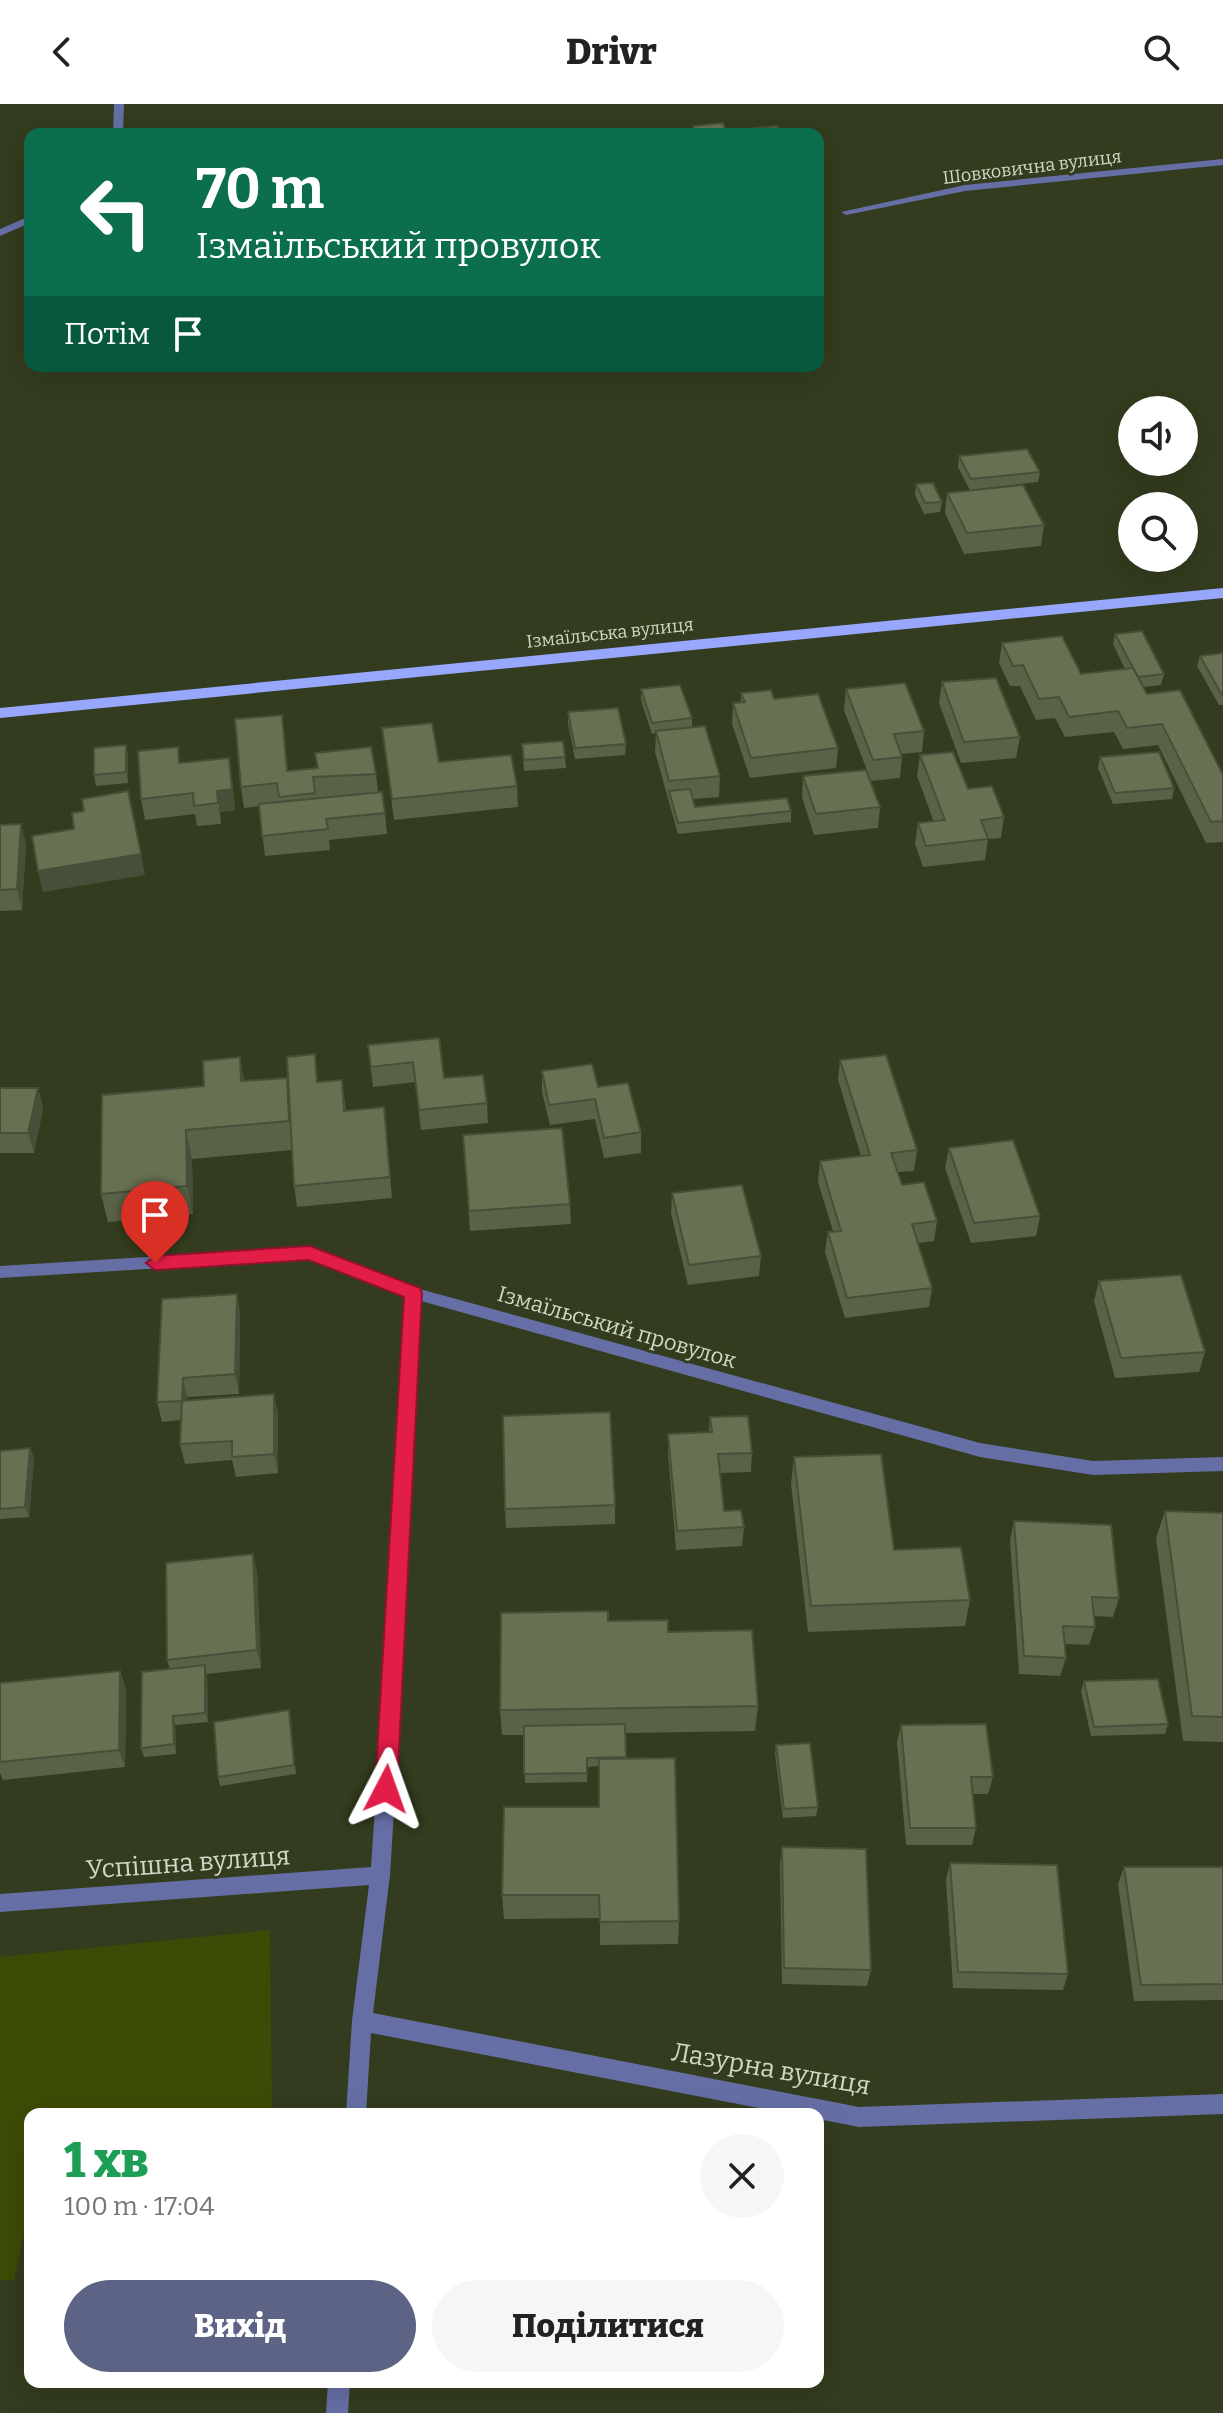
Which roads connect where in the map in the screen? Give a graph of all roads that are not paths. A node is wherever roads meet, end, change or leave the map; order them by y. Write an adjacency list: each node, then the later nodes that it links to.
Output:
1 (119, 104): 2 (street)
2 (118, 128)
3 (1223, 162): 4 (street, Шовковична вулиця)
4 (846, 212)
5 (24, 222): 6 (street)
6 (0, 233)
7 (1223, 593): 8 (main road, Ізмаїльська вулиця)
8 (0, 713)
9 (0, 1272): 10 (street, Ізмаїльський провулок)
10 (413, 1293): 11 (street, Ізмаїльський провулок); 12 (street)
11 (1223, 1464)
12 (380, 1875): 13 (street, Успішна вулиця); 14 (street)
13 (0, 1903)
14 (362, 2021): 16 (street); 17 (street, Лазурна вулиця)
15 (1223, 2104): 18 (street, Лазурна вулиця)
16 (356, 2108)
17 (812, 2108)
18 (824, 2110)
19 (339, 2388): 20 (street)
20 (337, 2413)

